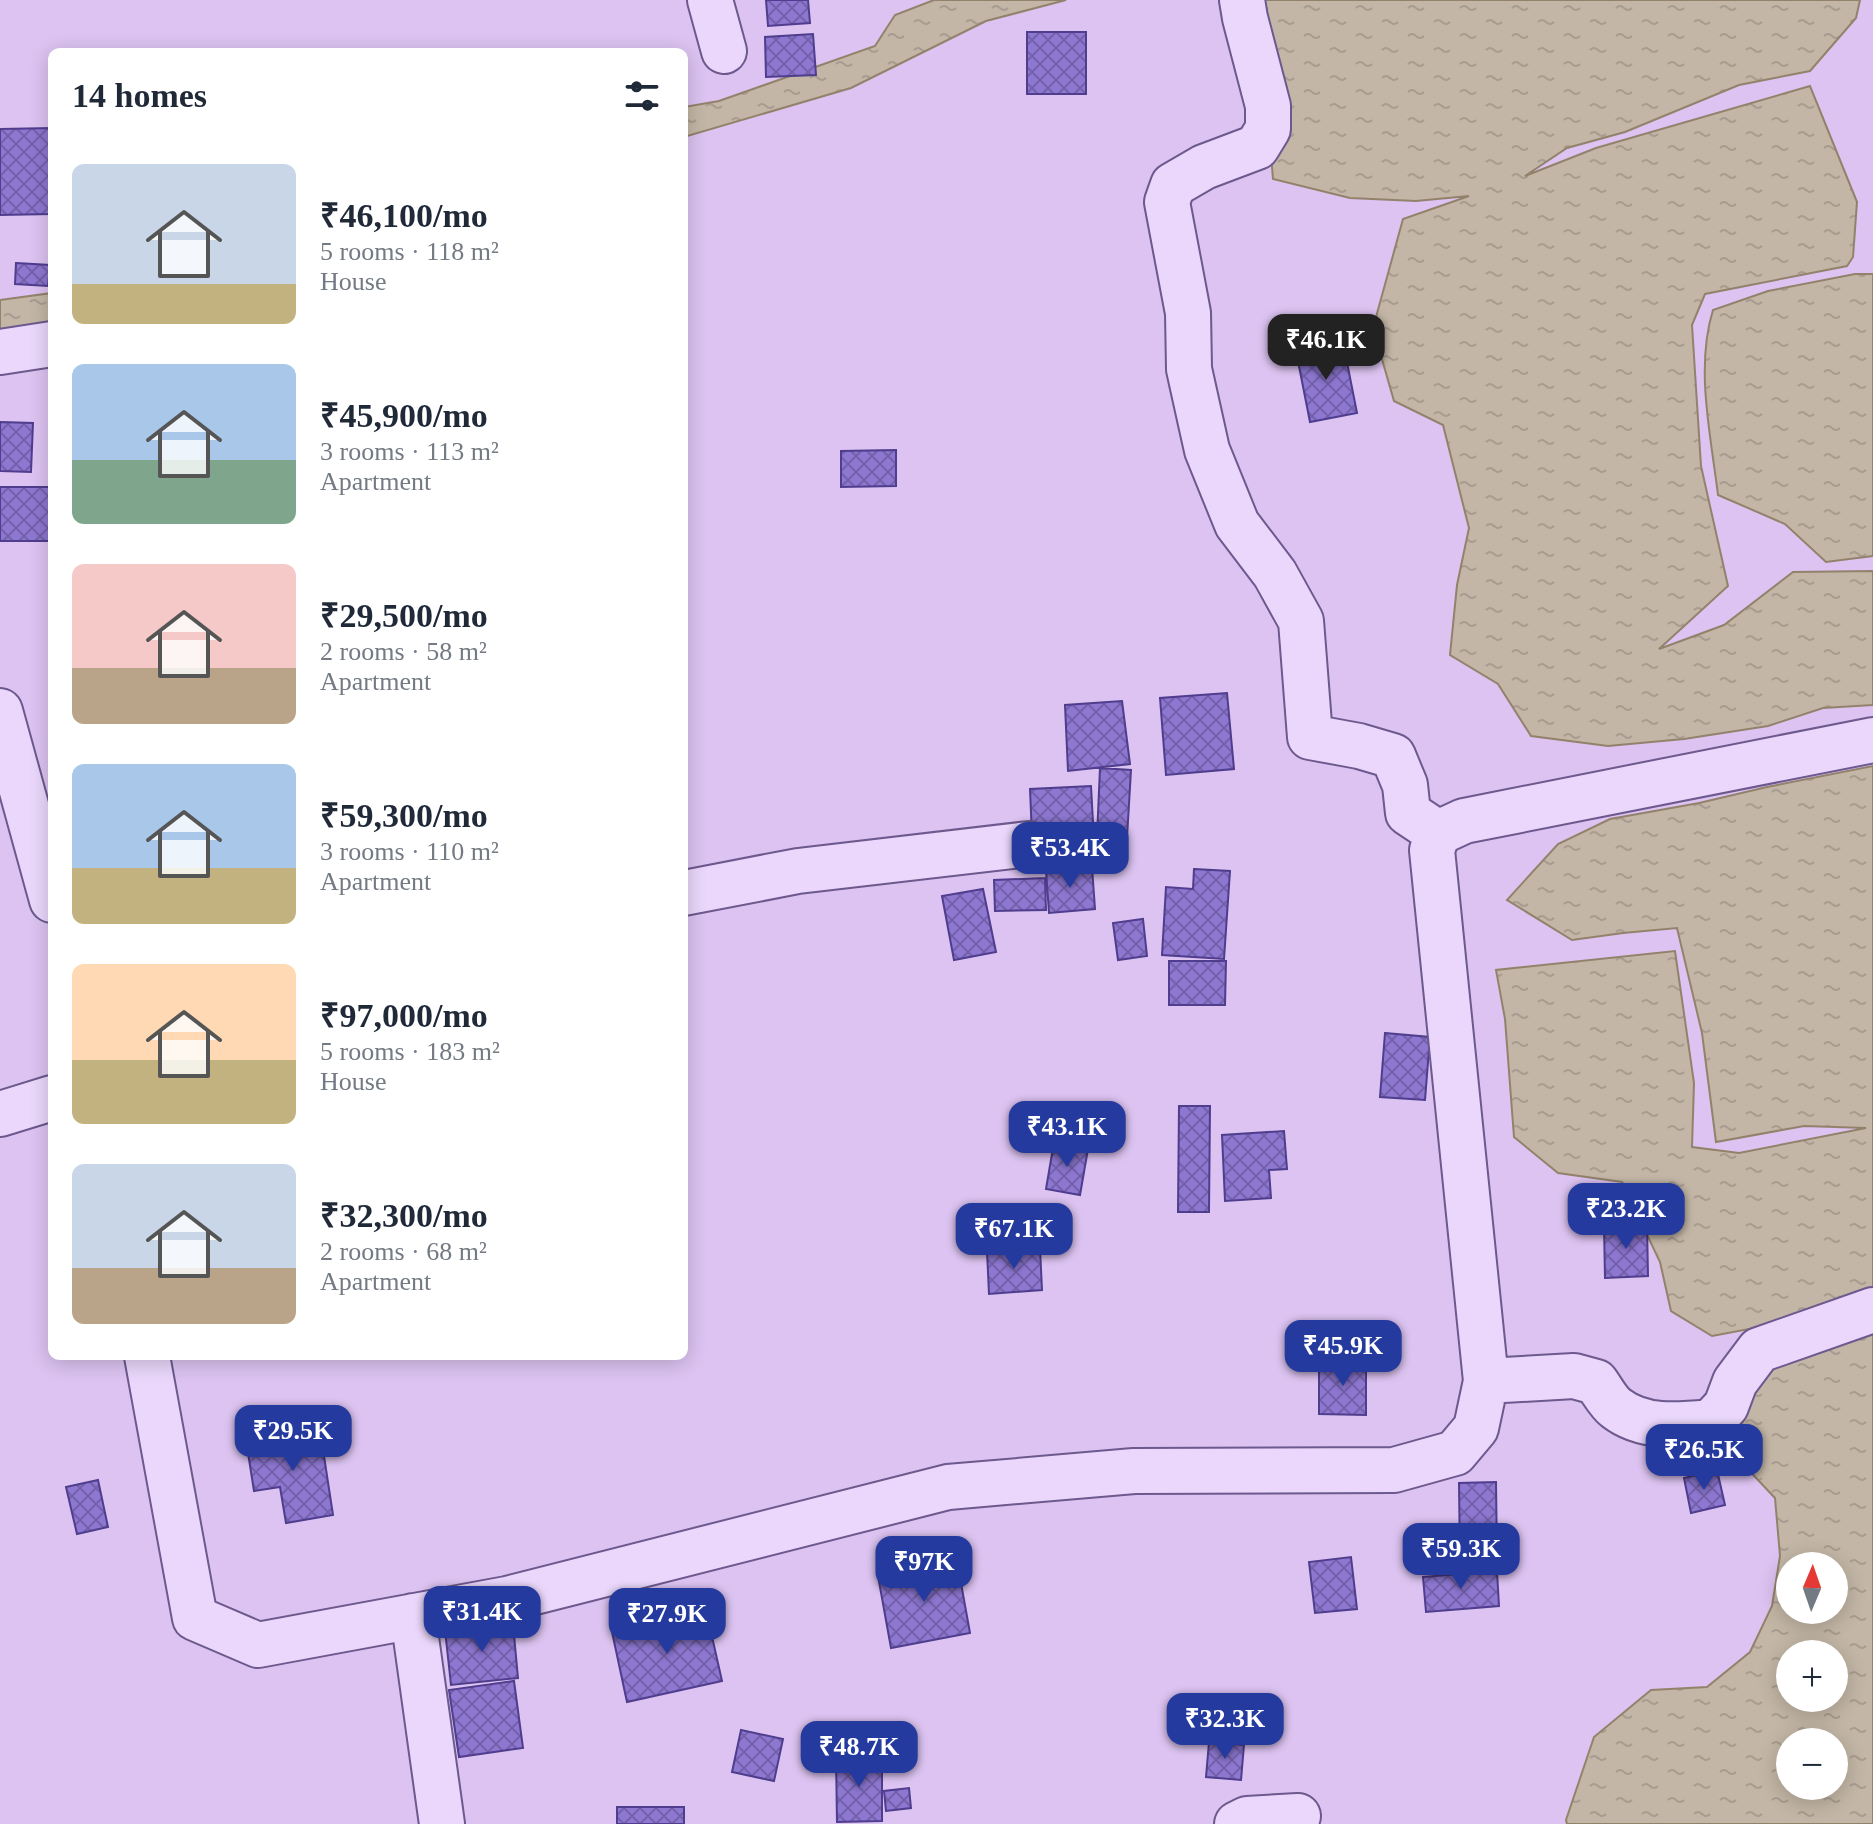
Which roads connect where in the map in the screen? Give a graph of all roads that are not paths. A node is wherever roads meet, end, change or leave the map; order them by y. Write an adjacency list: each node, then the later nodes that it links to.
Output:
1 (710, 0): 3 (street)
2 (1242, 0): 8 (street)
3 (724, 51)
4 (48, 345): 5 (street)
5 (0, 352)
6 (0, 711): 10 (street)
7 (1873, 740): 8 (street)
8 (1438, 833): 16 (street)
9 (1029, 844): 11 (street)
10 (48, 885)
11 (688, 892)
12 (48, 1099): 13 (street)
13 (0, 1114)
14 (1873, 1310): 16 (street)
15 (148, 1360): 17 (street)
16 (1486, 1381): 17 (street)
17 (413, 1616): 19 (street)
18 (1298, 1816): 20 (street)
19 (442, 1824)
20 (1237, 1824)

